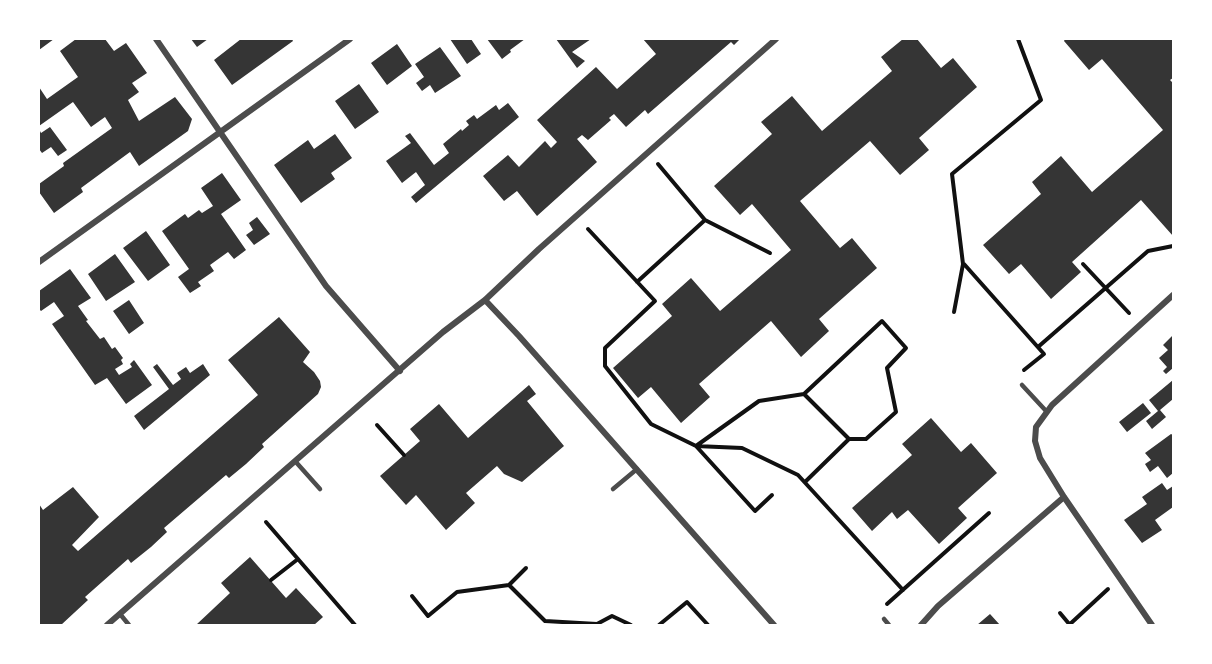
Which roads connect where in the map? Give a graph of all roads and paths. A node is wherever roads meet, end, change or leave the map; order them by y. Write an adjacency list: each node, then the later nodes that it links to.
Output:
1 (156, 39): 5 (street)
2 (350, 39): 5 (street)
3 (776, 39): 6 (street)
4 (1018, 39): 12 (path)
5 (221, 131): 11 (street); 21 (street)
6 (648, 153): 7 (street); 8 (path)
7 (576, 216): 14 (path); 17 (street)
8 (705, 220): 10 (path); 14 (path)
9 (1173, 246): 15 (path)
10 (770, 253)
11 (39, 262)
12 (963, 264): 18 (path); 20 (path)
13 (1083, 264): 15 (path)
14 (638, 282): 28 (path)
15 (1106, 288): 19 (path); 20 (path)
16 (1173, 295): 19 (street)
17 (485, 300): 21 (street); 31 (street)
18 (954, 312)
19 (1140, 325): 25 (street)
20 (1038, 347): 22 (path)
21 (400, 371): 30 (street)
22 (1022, 371)
23 (1022, 385): 25 (lane)
24 (804, 393): 27 (path); 27 (path); 28 (path)
25 (1047, 412): 36 (street)
26 (377, 424): 29 (path)
27 (849, 440): 32 (path)
28 (696, 446): 32 (path); 35 (path)
29 (404, 455)
30 (296, 462): 33 (lane); 48 (street)
31 (637, 469): 34 (lane); 56 (street)
32 (805, 482): 44 (path)
33 (320, 489)
34 (613, 489)
35 (772, 495)
36 (1064, 497): 41 (street); 58 (street)
37 (989, 513): 44 (path)
38 (266, 522): 39 (path)
39 (298, 559): 42 (path); 52 (path)
40 (526, 568): 43 (path)
41 (1119, 578): 59 (path); 60 (street)
42 (271, 580)
43 (509, 585): 45 (path); 53 (path)
44 (903, 590): 46 (path)
45 (412, 596)
46 (886, 605)
47 (1060, 613): 59 (path)
48 (120, 614): 50 (street); 51 (lane)
49 (884, 619): 57 (lane)
50 (107, 625)
51 (129, 625)
52 (355, 625)
53 (631, 625)
54 (659, 625): 55 (path)
55 (708, 625)
56 (774, 625)
57 (889, 625)
58 (921, 625)
59 (1070, 625)
60 (1152, 625)

